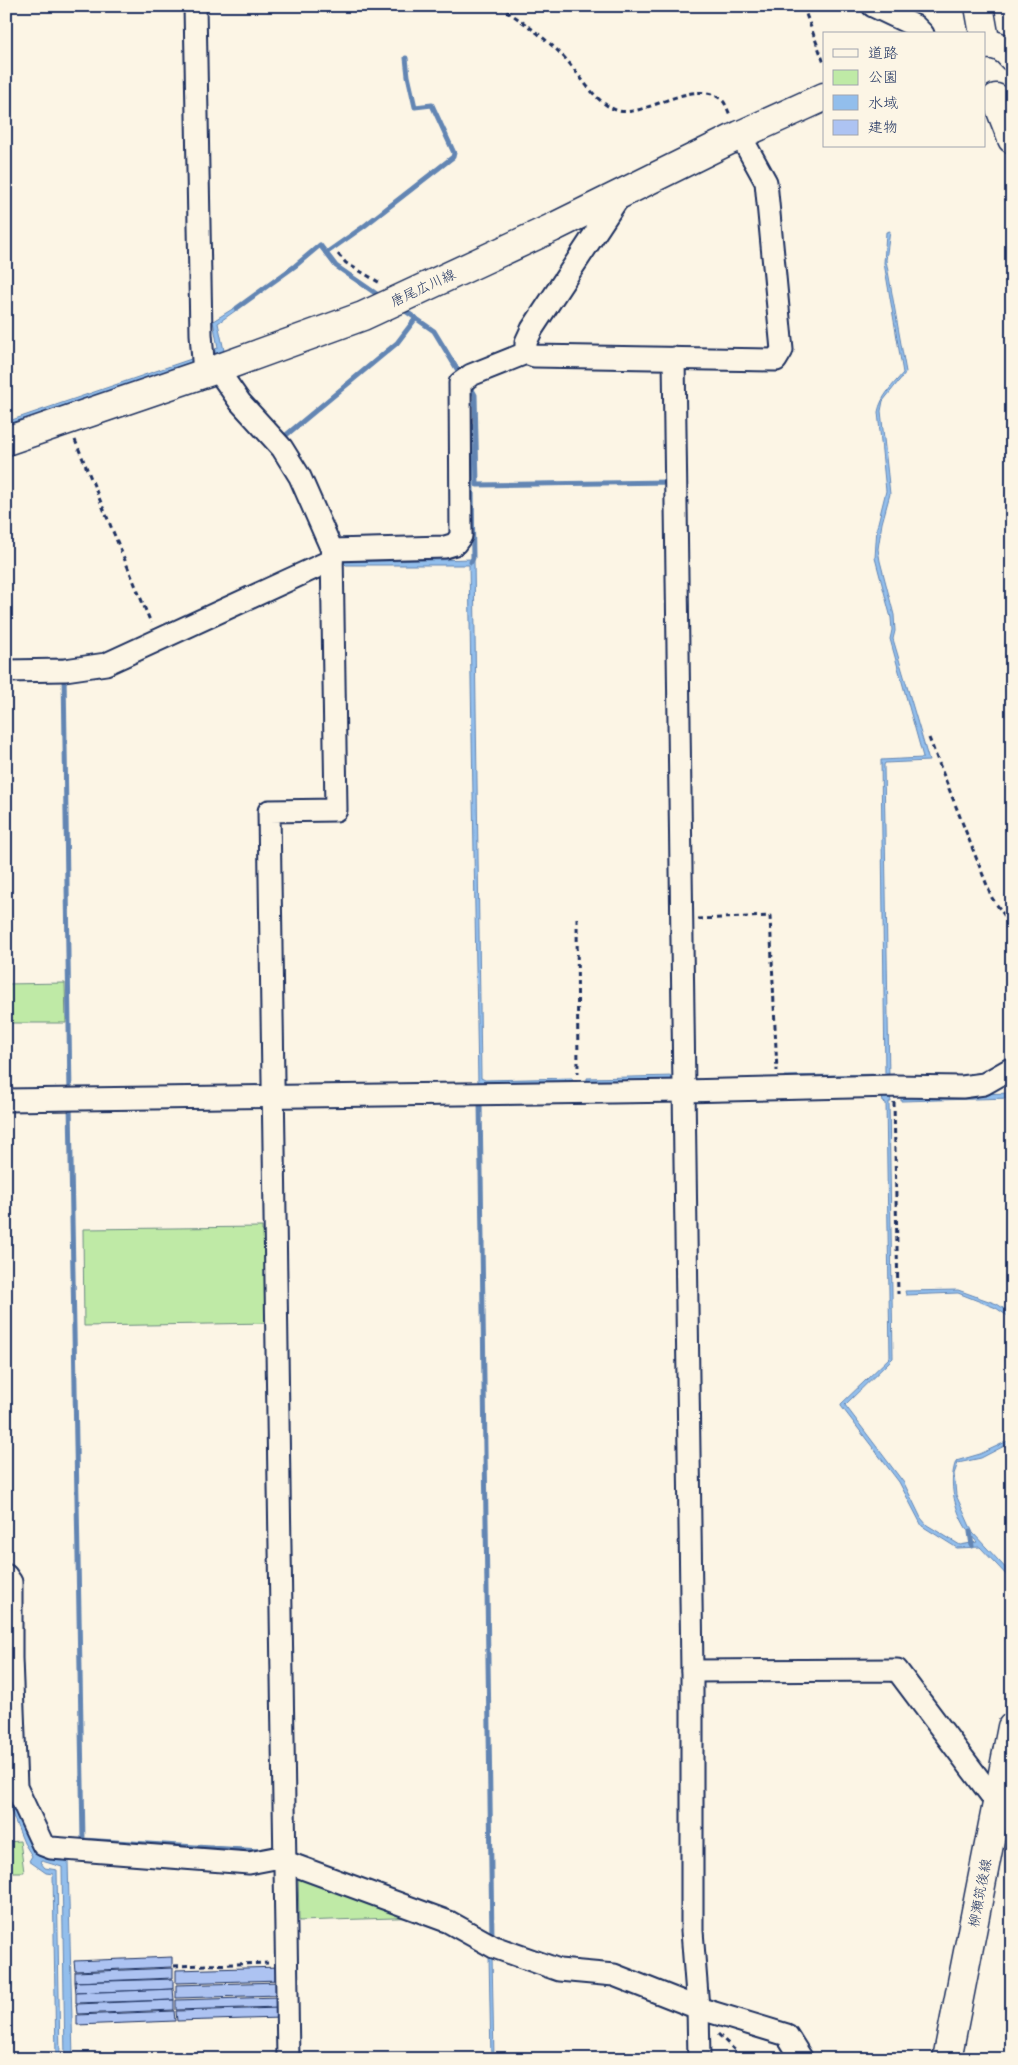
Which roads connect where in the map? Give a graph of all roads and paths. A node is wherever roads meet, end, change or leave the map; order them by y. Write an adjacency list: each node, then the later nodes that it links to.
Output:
1 (195, 6): 20 (street)
2 (499, 6): 13 (path)
3 (803, 6): 10 (path)
4 (873, 6): 6 (street)
5 (979, 6): 7 (main road)
6 (921, 32)
7 (983, 32)
8 (986, 41): 9 (main road)
9 (1012, 57)
10 (823, 60)
11 (997, 94): 14 (main road)
12 (823, 97): 13 (main road, 唐尾広川線)
13 (740, 135): 15 (main road, 唐尾広川線); 19 (street)
14 (1012, 139)
15 (621, 194): 17 (main road, 唐尾広川線); 18 (street)
16 (338, 254): 17 (path)
17 (404, 296): 20 (main road, 唐尾広川線)
18 (526, 353): 19 (street); 23 (street)
19 (674, 358): 28 (street)
20 (211, 371): 21 (main road, 唐尾広川線); 23 (street)
21 (67, 420): 22 (main road, 唐尾広川線); 24 (path)
22 (6, 440)
23 (332, 555): 24 (street); 35 (street)
24 (158, 640): 25 (street)
25 (6, 671)
26 (929, 738): 29 (path)
27 (577, 918): 34 (path)
28 (680, 920): 32 (path); 33 (street)
29 (1012, 926)
30 (1012, 1068): 31 (street)
31 (894, 1086): 32 (street); 37 (path)
32 (778, 1089): 33 (street)
33 (683, 1091): 34 (street); 39 (street)
34 (578, 1092): 35 (street)
35 (272, 1097): 36 (street); 42 (street)
36 (6, 1100)
37 (898, 1294)
38 (6, 1575): 42 (street)
39 (692, 1671): 41 (street); 45 (street)
40 (1012, 1727): 41 (main road, 柳瀬筑後線)
41 (1004, 1803): 50 (main road, 柳瀬筑後線)
42 (286, 1862): 43 (street); 45 (street)
43 (287, 1962): 44 (path); 46 (street)
44 (174, 1966)
45 (698, 2012): 47 (street); 48 (path); 49 (street)
46 (288, 2059)
47 (698, 2059)
48 (744, 2059)
49 (802, 2059)
50 (947, 2059)

